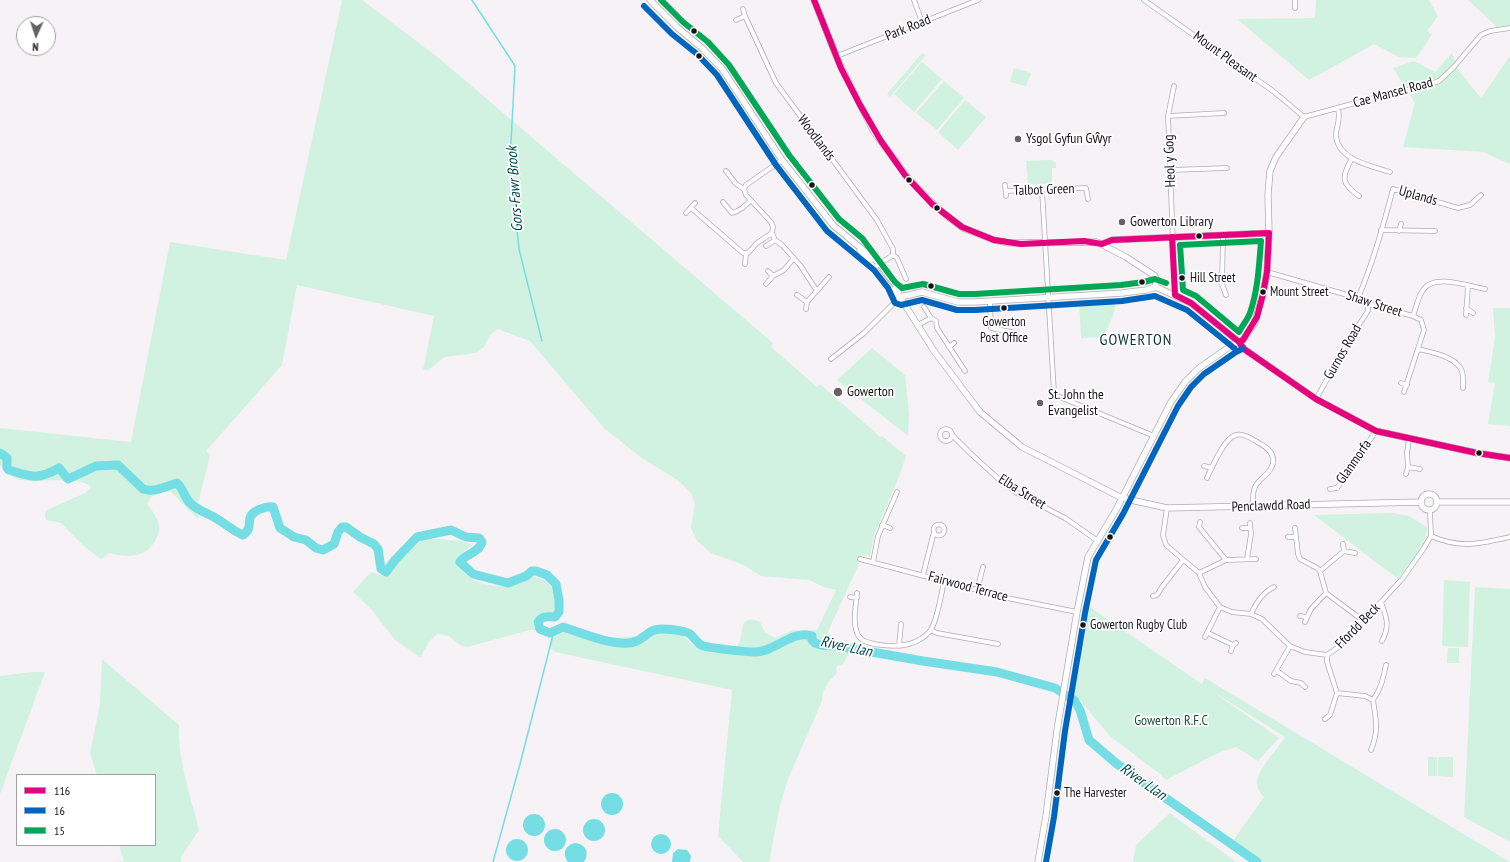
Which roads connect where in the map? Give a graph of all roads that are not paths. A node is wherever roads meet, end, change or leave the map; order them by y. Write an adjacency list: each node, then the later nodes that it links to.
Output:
1 (650, 0): 20 (main road, Penclawdd Road)
2 (814, 0): 13 (main road)
3 (914, 0): 11 (street)
4 (978, 0): 11 (street, Park Road)
5 (1144, 0): 18 (street, Mount Pleasant)
6 (1295, 0): 7 (street)
7 (1295, 8)
8 (742, 9): 9 (street, Woodlands)
9 (745, 16): 10 (street); 49 (street, Woodlands)
10 (736, 20)
11 (922, 22): 13 (street, Park Road)
12 (1510, 28): 15 (street, Cae Mansel Road)
13 (837, 56): 45 (main road)
14 (1174, 86): 17 (street, Heol y Gog)
15 (1338, 108): 18 (street, Cae Mansel Road); 19 (street)
16 (1224, 113): 17 (street)
17 (1168, 116): 22 (street, Heol y Gog)
18 (1304, 117): 40 (main road)
19 (1352, 158): 24 (street); 29 (street)
20 (782, 160): 26 (street); 52 (main road, Penclawdd Road)
21 (1227, 168): 22 (street)
22 (1171, 170): 43 (street, Heol y Gog)
23 (726, 171): 26 (street)
24 (1390, 172)
25 (1005, 185): 27 (street, Talbot Green)
26 (744, 189): 30 (street)
27 (1042, 190): 31 (street, Talbot Green); 45 (street)
28 (1480, 195): 37 (street, Uplands)
29 (1359, 196)
30 (751, 200): 32 (street); 41 (street)
31 (1088, 200)
32 (723, 202)
33 (695, 203): 34 (street)
34 (691, 208): 35 (street); 48 (street)
35 (686, 213)
36 (1400, 224): 38 (street)
37 (1381, 230): 38 (street); 68 (street, Uplands)
38 (1399, 231): 39 (street)
39 (1436, 231)
40 (1269, 233): 42 (main road); 54 (main road)
41 (772, 234): 44 (street); 48 (street)
42 (1223, 235): 43 (main road); 65 (street)
43 (1172, 237): 46 (main road); 63 (street)
44 (775, 240): 47 (street); 50 (street)
45 (1045, 243): 46 (main road); 67 (street)
46 (1102, 244): 60 (main road)
47 (766, 246)
48 (746, 253): 51 (street)
49 (893, 255): 52 (street); 57 (street, Woodlands)
50 (794, 258): 55 (street); 62 (street)
51 (745, 264)
52 (877, 266): 66 (main road, Penclawdd Road)
53 (768, 271): 55 (street)
54 (1267, 272): 68 (street, Shaw Street); 81 (main road)
55 (773, 276): 58 (street)
56 (829, 277): 62 (street)
57 (906, 278)
58 (766, 284)
59 (1468, 286): 61 (street); 74 (street); 77 (street)
60 (1156, 287): 63 (main road); 67 (main road)
61 (1485, 289)
62 (817, 291): 70 (street)
63 (1175, 294): 81 (main road)
64 (797, 295): 70 (street)
65 (1226, 295)
66 (900, 297): 69 (main road); 79 (main road, Penclawdd Road); 85 (street)
67 (1048, 298): 69 (main road); 94 (street)
68 (1358, 298): 71 (street, Shaw Street)
69 (990, 301): 80 (street)
70 (807, 302): 73 (street)
71 (1368, 304): 77 (street, Shaw Street); 91 (street, Gurnos Road)
72 (924, 307): 78 (street)
73 (806, 308)
74 (1466, 308): 75 (street); 76 (street)
75 (1473, 313)
76 (1466, 315)
77 (1413, 316): 84 (street)
78 (931, 318): 79 (street); 83 (street)
79 (918, 325): 105 (main road, Penclawdd Road)
80 (1016, 333)
81 (1239, 342): 91 (main road); 94 (main road)
82 (954, 344): 83 (street)
83 (949, 347): 86 (street)
84 (1418, 349): 88 (street); 89 (street)
85 (832, 358)
86 (965, 371)
87 (1400, 383): 88 (street)
88 (1407, 385): 90 (street)
89 (1463, 388)
90 (1404, 392)
91 (1316, 399): 92 (main road)
92 (1376, 431): 95 (main road); 103 (street, Glanmorfa)
93 (952, 435): 124 (street, Elba Street)
94 (1154, 436): 105 (main road)
95 (1409, 439): 96 (main road); 98 (street)
96 (1510, 458)
97 (1204, 466): 99 (street)
98 (1408, 467): 100 (street); 101 (street)
99 (1212, 468): 102 (street); 109 (street)
100 (1420, 469)
101 (1406, 474)
102 (1207, 478)
103 (1330, 489)
104 (897, 492): 113 (street)
105 (1122, 498): 110 (main road, Penclawdd Road); 124 (main road)
106 (1421, 502): 107 (main road); 109 (main road, Penclawdd Road); 111 (main road)
107 (1438, 502): 108 (main road); 111 (main road)
108 (1510, 502)
109 (1253, 506): 110 (main road, Penclawdd Road)
110 (1167, 508): 131 (street)
111 (1430, 510): 120 (street)
112 (1250, 523): 117 (street)
113 (882, 525): 114 (street); 133 (street)
114 (890, 528)
115 (1194, 528): 132 (street)
116 (1242, 528): 117 (street)
117 (1250, 528): 129 (street)
118 (1295, 528): 122 (street)
119 (934, 532): 137 (street)
120 (1431, 536): 123 (street); 146 (street, Ffordd Beck)
121 (1288, 537): 122 (street)
122 (1295, 537): 135 (street)
123 (1510, 537)
124 (1098, 541): 148 (main road)
125 (1343, 544): 126 (street)
126 (1344, 551): 127 (street); 135 (street)
127 (1355, 553)
128 (860, 559): 133 (street, Fairwood Terrace)
129 (1248, 559): 130 (street); 132 (street)
130 (1256, 559)
131 (1183, 560): 136 (street); 144 (street)
132 (1226, 560): 136 (street)
133 (873, 562): 137 (street, Fairwood Terrace)
134 (984, 567): 140 (street)
135 (1320, 571): 142 (street)
136 (1199, 573): 147 (street)
137 (923, 575): 138 (street, Fairwood Terrace)
138 (944, 581): 140 (street, Fairwood Terrace); 153 (street)
139 (1274, 587): 149 (street)
140 (977, 590): 148 (street, Fairwood Terrace)
141 (857, 593): 145 (street)
142 (1326, 593): 150 (street); 151 (street)
143 (850, 596): 145 (street)
144 (1157, 596)
145 (857, 598): 160 (street)
146 (1381, 602): 151 (street, Ffordd Beck); 155 (street)
147 (1220, 607): 149 (street, Ffordd Beck); 162 (street)
148 (1076, 612): 172 (main road)
149 (1251, 614): 161 (street, Ffordd Beck)
150 (1300, 616)
151 (1361, 620): 163 (street, Ffordd Beck)
152 (901, 624): 160 (street)
153 (931, 630): 158 (street); 160 (street)
154 (1379, 634): 155 (street)
155 (1384, 636): 157 (street)
156 (992, 637): 158 (street)
157 (1382, 641)
158 (992, 642): 159 (street)
159 (998, 644)
160 (899, 646)
161 (1290, 646): 163 (street, Ffordd Beck); 165 (street)
162 (1231, 651)
163 (1327, 655): 166 (street)
164 (1386, 666): 167 (street)
165 (1305, 687)
166 (1337, 693): 167 (street); 168 (street)
167 (1373, 700): 169 (street)
168 (1325, 719)
169 (1374, 743): 170 (street); 171 (street)
170 (1379, 745)
171 (1371, 750)
172 (1038, 862)

